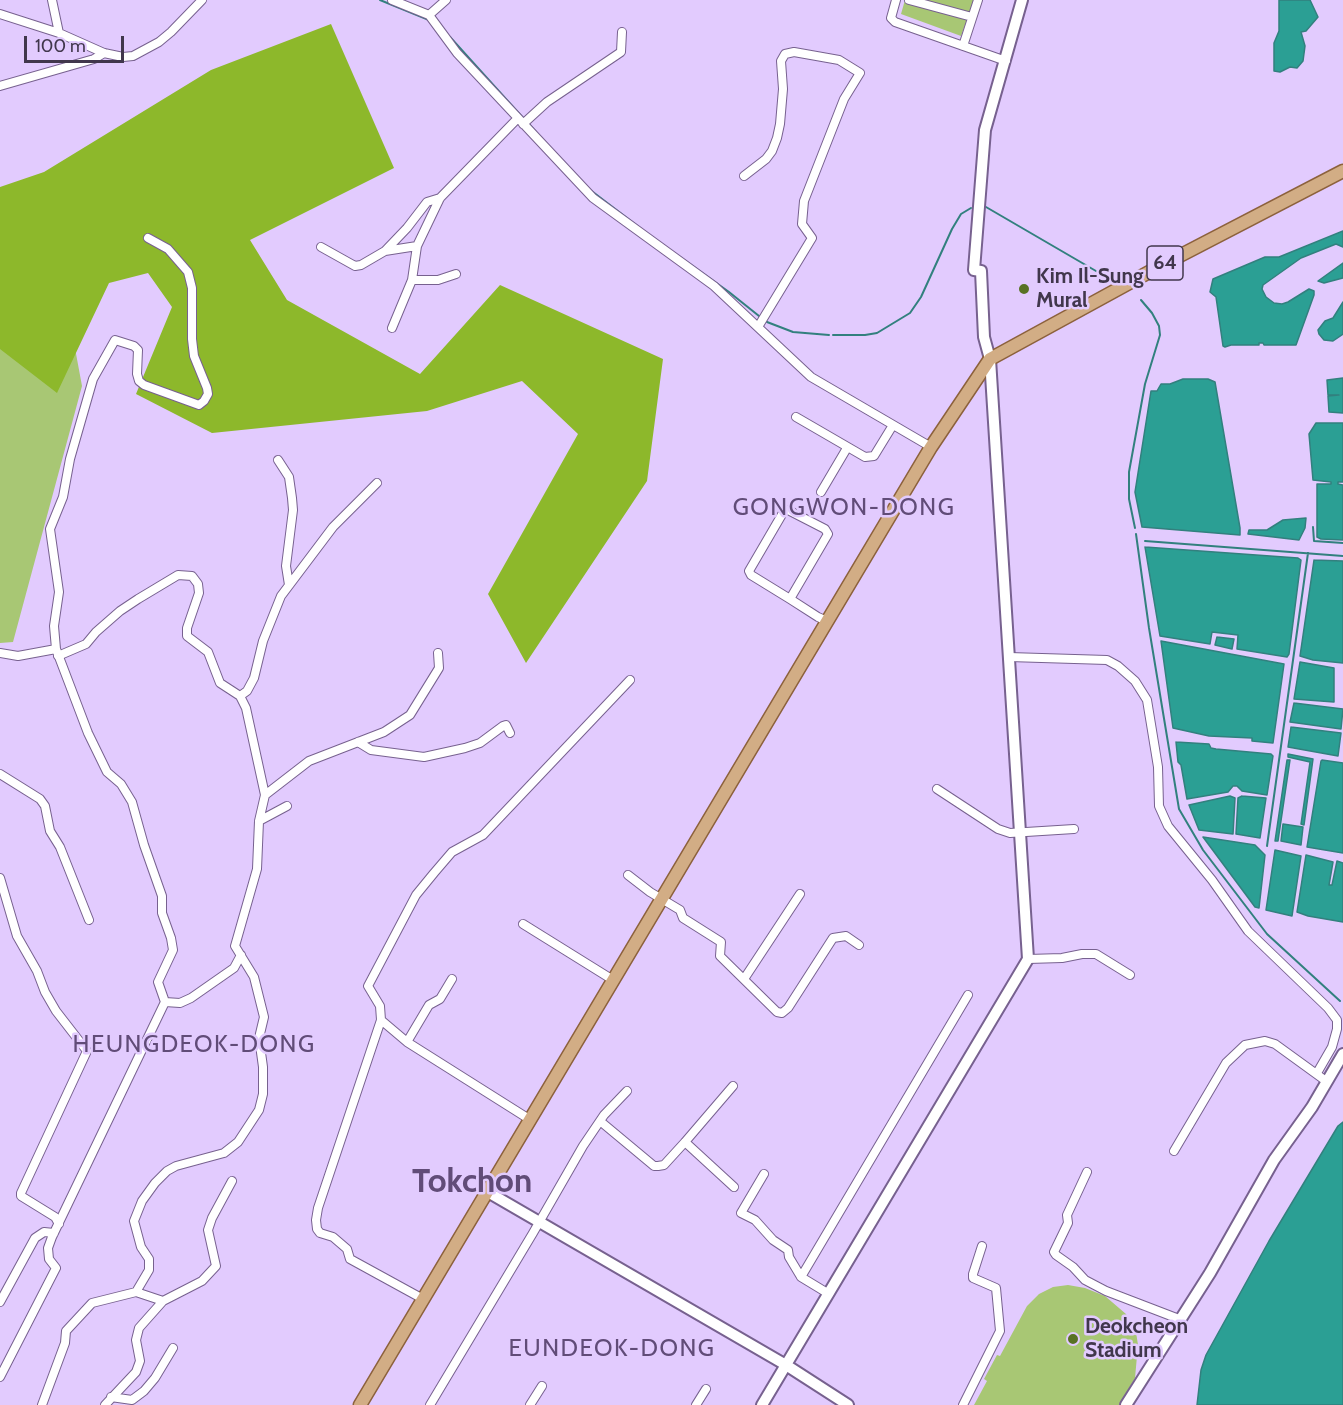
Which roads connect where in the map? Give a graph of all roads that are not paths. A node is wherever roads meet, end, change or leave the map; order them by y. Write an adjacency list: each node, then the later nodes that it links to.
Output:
1 (52, 0): 13 (street)
2 (202, 0): 15 (street)
3 (392, 0): 10 (street)
4 (446, 0): 10 (street)
5 (896, 0): 14 (street)
6 (909, 0): 11 (street)
7 (978, 0): 11 (street)
8 (1022, 0): 16 (main road)
9 (0, 14): 13 (street)
10 (429, 15): 18 (street)
11 (972, 17): 14 (street)
12 (622, 32): 18 (street)
13 (59, 33): 15 (street)
14 (963, 46): 16 (street)
15 (104, 53): 17 (street)
16 (1006, 61): 30 (main road)
17 (0, 86)
18 (520, 121): 21 (street); 28 (street)
19 (1343, 171): 30 (main road, 64)
20 (744, 177): 28 (street)
21 (440, 198): 23 (street); 25 (street)
22 (148, 238): 41 (street)
23 (417, 246): 25 (street); 27 (street)
24 (321, 247): 25 (street)
25 (385, 251)
26 (456, 274): 27 (street)
27 (412, 280): 29 (street)
28 (758, 327): 32 (street)
29 (392, 328)
30 (990, 359): 33 (main road); 44 (main road)
31 (796, 417): 34 (street)
32 (893, 424): 33 (street); 34 (street)
33 (931, 447): 40 (main road)
34 (847, 448): 37 (street)
35 (278, 460): 38 (street)
36 (377, 483): 38 (street)
37 (821, 492)
38 (289, 585): 46 (street)
39 (790, 599): 39 (street); 40 (street)
40 (827, 621): 59 (main road)
41 (57, 652): 42 (street); 46 (street); 70 (street)
42 (0, 653)
43 (438, 653): 48 (street)
44 (1009, 657): 55 (main road); 74 (street)
45 (630, 680): 71 (street)
46 (240, 696): 51 (street)
47 (510, 733): 48 (street)
48 (358, 742): 51 (street)
49 (0, 774): 60 (street)
50 (937, 789): 55 (street)
51 (266, 795): 53 (street)
52 (287, 806): 53 (street)
53 (259, 821): 63 (street)
54 (1074, 830): 55 (street)
55 (1020, 833): 64 (main road)
56 (628, 874): 59 (street)
57 (0, 878): 88 (street)
58 (800, 894): 67 (street)
59 (661, 899): 67 (street); 68 (main road)
60 (89, 920)
61 (523, 924): 68 (street)
62 (859, 945): 67 (street)
63 (241, 955): 70 (street); 92 (street)
64 (1028, 959): 65 (street); 93 (main road)
65 (1130, 975)
66 (452, 979): 72 (street)
67 (744, 979)
68 (613, 980): 78 (main road)
69 (968, 995): 91 (street)
70 (165, 1002): 88 (street)
71 (381, 1020): 72 (street); 94 (street)
72 (407, 1042): 78 (street)
73 (1343, 1054): 75 (main road)
74 (1317, 1073): 75 (street); 81 (street)
75 (1326, 1082): 97 (main road)
76 (733, 1086): 80 (street)
77 (627, 1090): 79 (street)
78 (530, 1119): 86 (main road)
79 (600, 1121): 80 (street); 87 (street)
80 (685, 1142): 85 (street)
81 (1174, 1151)
82 (1087, 1172): 97 (street)
83 (764, 1174): 91 (street)
84 (232, 1181): 95 (street)
85 (734, 1187)
86 (486, 1191): 87 (main road); 94 (main road)
87 (539, 1222): 99 (main road); 107 (street)
88 (60, 1224): 89 (street)
89 (54, 1233): 96 (street); 100 (street)
90 (982, 1246): 112 (street)
91 (801, 1277): 93 (street)
92 (136, 1292): 95 (street); 104 (street)
93 (829, 1294): 99 (main road)
94 (423, 1299): 106 (main road)
95 (163, 1301): 103 (street)
96 (0, 1302)
97 (1179, 1319): 113 (main road)
98 (173, 1348): 103 (street)
99 (786, 1365): 110 (main road); 111 (main road)
100 (0, 1377)
101 (542, 1386): 108 (street)
102 (706, 1389): 109 (street)
103 (111, 1396): 105 (street)
104 (42, 1405)
105 (105, 1405)
106 (360, 1405)
107 (430, 1405)
108 (530, 1405)
109 (696, 1405)
110 (762, 1405)
111 (848, 1405)
112 (963, 1405)
113 (1126, 1405)

